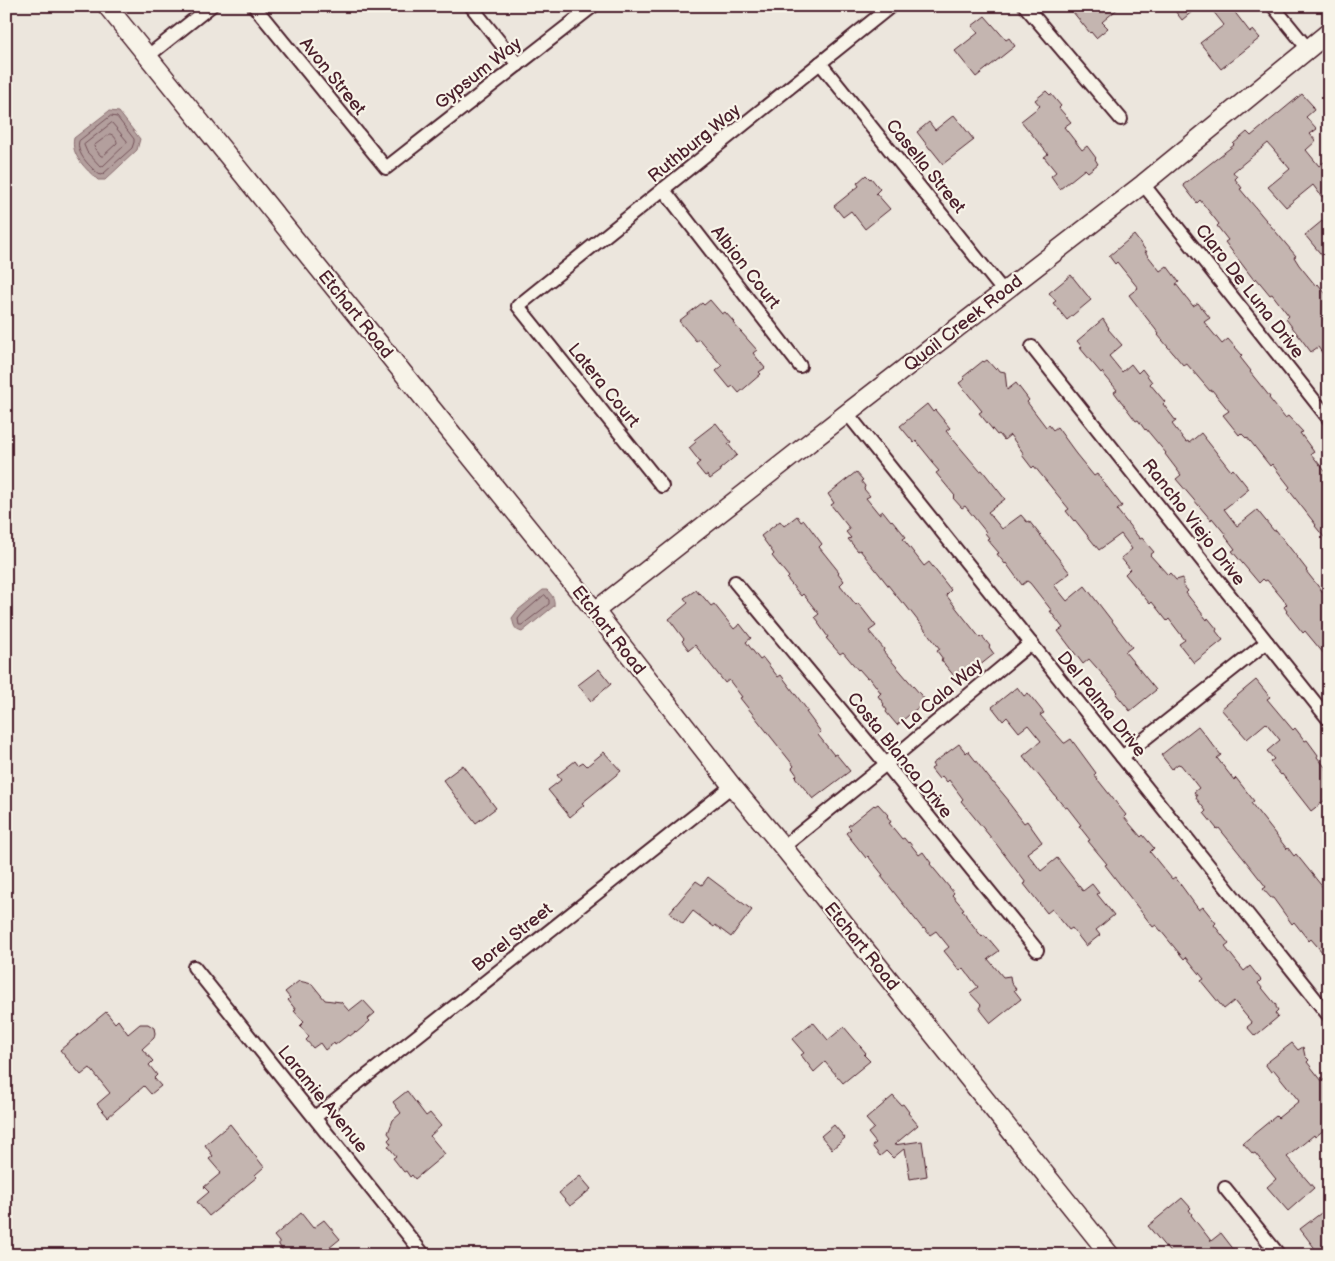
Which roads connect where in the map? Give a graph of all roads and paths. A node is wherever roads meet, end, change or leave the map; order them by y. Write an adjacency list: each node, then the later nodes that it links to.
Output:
1 (107, 6): 11 (street, Etchart Road)
2 (211, 6): 11 (street)
3 (254, 6): 15 (street, Avon Street)
4 (471, 6): 13 (street)
5 (593, 6): 13 (street, Gypsum Way)
6 (891, 6): 12 (street, Ruthburg Way)
7 (1025, 6): 14 (street)
8 (1273, 6): 10 (street)
9 (1329, 32): 10 (street, Quail Creek Road)
10 (1308, 49): 16 (street, Quail Creek Road)
11 (148, 56): 26 (street, Etchart Road)
12 (820, 63): 17 (street, Ruthburg Way); 18 (street, Casella Street)
13 (518, 65): 15 (street, Gypsum Way)
14 (1121, 119)
15 (386, 168)
16 (1143, 184): 18 (street, Quail Creek Road); 23 (street, Claro De Luna Drive)
17 (664, 189): 19 (street, Ruthburg Way); 21 (street, Albion Court)
18 (1004, 292): 22 (street, Quail Creek Road)
19 (518, 306): 24 (street, Latera Court)
20 (1032, 347): 27 (street, Rancho Viejo Drive)
21 (800, 366)
22 (847, 413): 26 (street, Quail Creek Road); 28 (street, Del Palma Drive)
23 (1329, 419)
24 (662, 486)
25 (735, 582): 31 (street, Costa Blanca Drive)
26 (595, 611): 32 (street, Etchart Road)
27 (1267, 642): 29 (street, Rancho Viejo Drive); 30 (street)
28 (1031, 643): 30 (street, Del Palma Drive); 31 (street, La Cala Way)
29 (1328, 718)
30 (1122, 757): 36 (street, Del Palma Drive)
31 (886, 764): 33 (street, La Cala Way); 34 (street, Costa Blanca Drive)
32 (732, 786): 33 (street, Etchart Road); 37 (street, Borel Street)
33 (783, 847): 40 (street, Etchart Road)
34 (1037, 950)
35 (194, 966): 37 (street, Laramie Avenue)
36 (1329, 1016)
37 (315, 1117): 39 (street, Laramie Avenue)
38 (1225, 1188): 41 (street)
39 (424, 1255)
40 (1110, 1255)
41 (1279, 1255)

